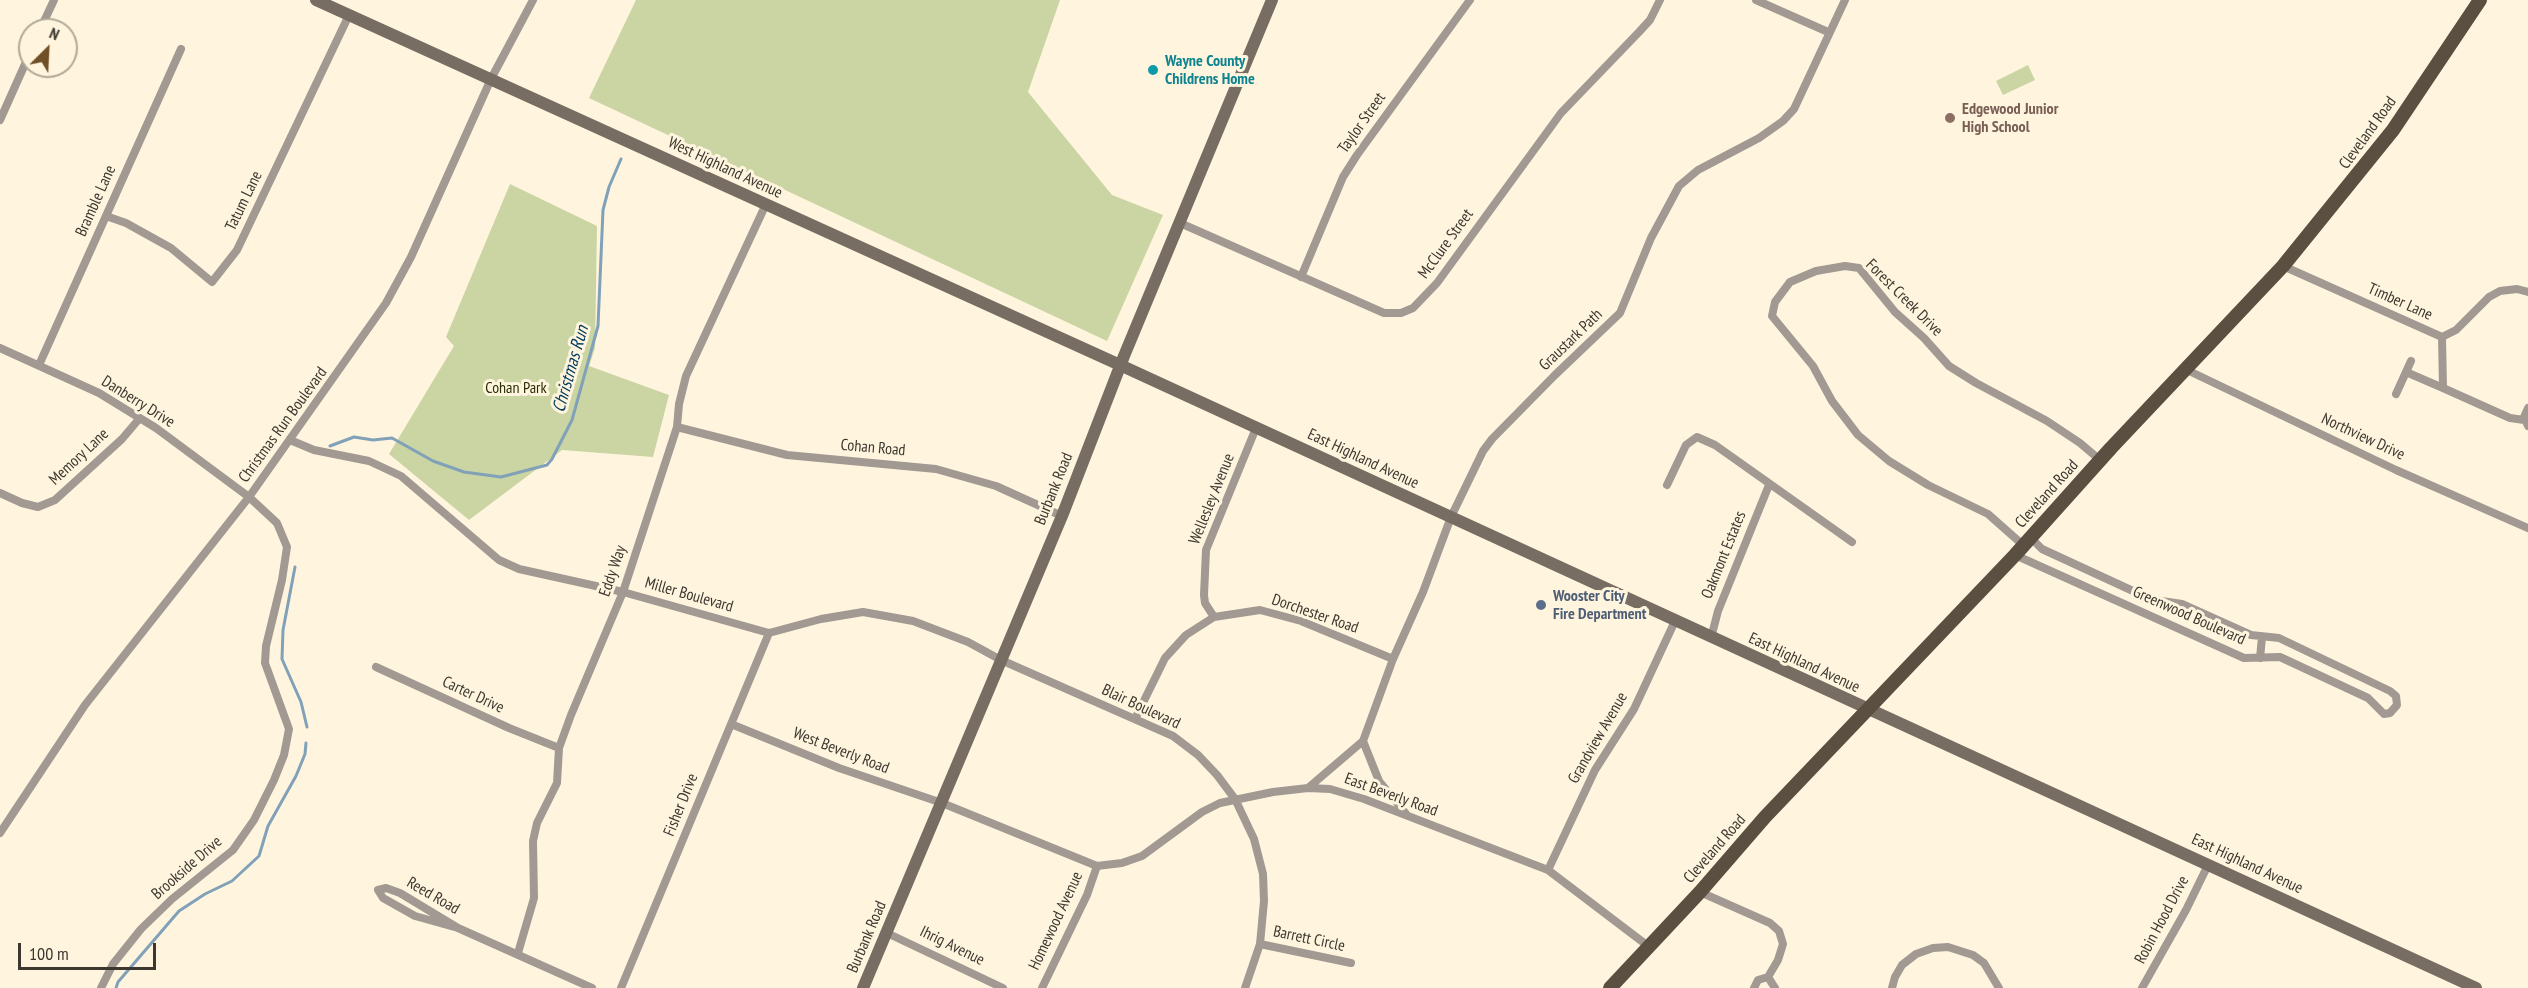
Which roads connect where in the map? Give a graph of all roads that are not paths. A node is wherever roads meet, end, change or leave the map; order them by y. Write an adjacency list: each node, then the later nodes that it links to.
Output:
1 (54, 0): 11 (street)
2 (316, 0): 10 (street, West Highland Avenue)
3 (532, 0): 15 (street, Christmas Run Boulevard)
4 (1272, 0): 19 (street, Burbank Road)
5 (1470, 0): 21 (street, Taylor Street)
6 (1660, 0): 21 (street, McClure Street)
7 (1756, 0): 12 (street)
8 (1845, 0): 12 (street, Graustark Path)
9 (2480, 0): 20 (main road, Cleveland Road)
10 (349, 15): 15 (street, West Highland Avenue); 18 (street, Tatum Lane)
11 (46, 18)
12 (1828, 32): 44 (street, Graustark Path)
13 (181, 49): 18 (street, Bramble Lane)
14 (19, 78): 16 (street)
15 (491, 79): 17 (street, West Highland Avenue); 37 (street, Christmas Run Boulevard)
16 (0, 120)
17 (766, 204): 26 (street, West Highland Avenue); 35 (street, Eddy Way)
18 (106, 216): 27 (street, Bramble Lane)
19 (1180, 223): 21 (street, McClure Street); 26 (street, Burbank Road)
20 (2283, 266): 23 (street, Timber Lane); 28 (main road, Cleveland Road)
21 (1301, 277)
22 (2528, 292): 23 (street, Timber Lane)
23 (2442, 337): 30 (street)
24 (0, 348): 27 (street, Danberry Drive)
25 (2411, 361): 29 (street)
26 (1120, 365): 36 (street, East Highland Avenue); 43 (street, Burbank Road)
27 (39, 366): 33 (street, Danberry Drive)
28 (2187, 369): 38 (main road, Cleveland Road); 45 (street, Northview Drive)
29 (2406, 372): 30 (street); 31 (street)
30 (2443, 388): 34 (street)
31 (2396, 394)
32 (2528, 408): 34 (street)
33 (138, 418): 41 (street, Memory Lane); 42 (street, Danberry Drive)
34 (2526, 423)
35 (677, 427): 43 (street, Cohan Road); 50 (street, Eddy Way)
36 (1256, 428): 44 (street, East Highland Avenue); 51 (street, Wellesley Avenue)
37 (290, 440): 42 (street, Christmas Run Boulevard); 50 (street, Miller Boulevard)
38 (2100, 460): 47 (main road, Cleveland Road); 47 (street, Forest Creek Drive)
39 (1769, 484): 40 (street); 46 (street); 55 (street, Oakmont Estates)
40 (1667, 485)
41 (0, 493)
42 (249, 497): 69 (street, Christmas Run Boulevard); 82 (street, Brookside Drive)
43 (1062, 516): 58 (street, Burbank Road)
44 (1451, 517): 52 (street, East Highland Avenue); 57 (street, Graustark Path)
45 (2528, 528)
46 (1852, 542)
47 (2023, 546): 48 (street, Greenwood Boulevard); 49 (street, Greenwood Boulevard); 60 (main road, Cleveland Road)
48 (2104, 578): 49 (street); 54 (street, Greenwood Boulevard)
49 (2098, 591): 56 (street, Greenwood Boulevard)
50 (623, 592): 53 (street, Miller Boulevard); 64 (street, Eddy Way)
51 (1214, 617): 57 (street, Dorchester Road); 61 (street, Dorchester Road)
52 (1675, 621): 55 (street, East Highland Avenue); 72 (street, Grandview Avenue)
53 (769, 633): 58 (street); 62 (street, Fisher Drive)
54 (2262, 637): 56 (street); 56 (street, Greenwood Boulevard)
55 (1711, 638): 60 (street, East Highland Avenue)
56 (2260, 658)
57 (1392, 659): 63 (street, Graustark Path)
58 (1001, 660): 61 (street, Blair Boulevard); 67 (street, Burbank Road)
59 (376, 667): 64 (street, Carter Drive)
60 (1866, 710): 70 (street, East Highland Avenue); 73 (main road, Cleveland Road)
61 (1135, 719): 66 (street, Blair Boulevard)
62 (731, 724): 67 (street, West Beverly Road); 84 (street, Fisher Drive)
63 (1363, 741): 65 (street); 68 (street)
64 (559, 748): 78 (street, Eddy Way)
65 (1308, 788): 66 (street, East Beverly Road); 68 (street, East Beverly Road)
66 (1235, 799): 71 (street, East Beverly Road); 76 (street, Blair Boulevard)
67 (942, 803): 71 (street); 75 (street, Burbank Road)
68 (1409, 817): 72 (street, East Beverly Road)
69 (0, 833)
70 (2208, 865): 81 (street, Robin Hood Drive); 94 (street, East Highland Avenue)
71 (1098, 866): 87 (street, Homewood Avenue)
72 (1548, 870): 77 (street, East Beverly Road)
73 (1700, 892): 77 (main road, Cleveland Road); 80 (street)
74 (458, 928): 74 (street, Reed Road); 78 (street, Reed Road)
75 (887, 933): 85 (street, Burbank Road); 86 (street, Ihrig Avenue)
76 (1260, 944): 79 (street, Barrett Circle); 88 (street, Blair Boulevard)
77 (1648, 946): 89 (main road, Cleveland Road)
78 (518, 953): 83 (street, Reed Road)
79 (1351, 963)
80 (1768, 977): 90 (street); 91 (street)
81 (2145, 987)
82 (101, 988)
83 (592, 988)
84 (621, 988)
85 (863, 988)
86 (1003, 988)
87 (1042, 988)
88 (1245, 988)
89 (1610, 988)
90 (1754, 988)
91 (1775, 988)
92 (1892, 988): 93 (street)
93 (1998, 988)
94 (2476, 988)

